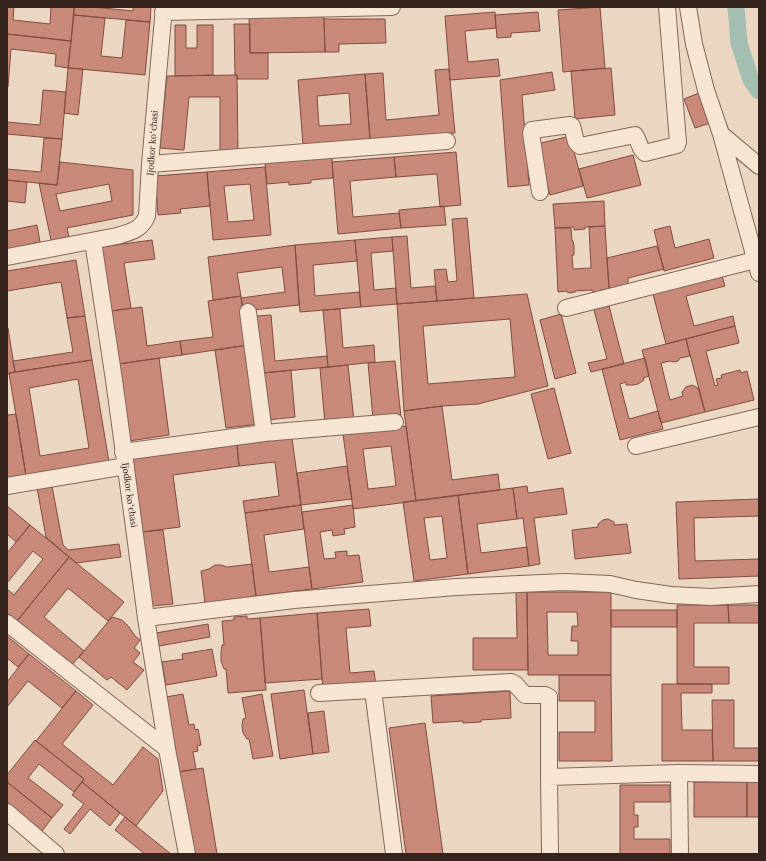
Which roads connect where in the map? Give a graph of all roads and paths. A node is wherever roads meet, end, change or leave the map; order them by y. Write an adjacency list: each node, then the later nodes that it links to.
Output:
1 (392, 7): 4 (street)
2 (667, 7): 9 (street)
3 (688, 7): 5 (street)
4 (164, 10): 7 (street, Ijodkor koʻchasi)
5 (721, 134): 8 (street); 12 (street)
6 (447, 141): 7 (street)
7 (150, 164): 10 (street, Ijodkor koʻchasi)
8 (759, 166)
9 (540, 192)
10 (93, 241): 11 (street, Ijodkor koʻchasi); 19 (street, Ijodkor koʻchasi)
11 (7, 257)
12 (758, 264): 13 (street)
13 (566, 308)
14 (248, 312): 17 (street)
15 (759, 417): 18 (street)
16 (395, 422): 17 (street)
17 (264, 433): 19 (street)
18 (636, 446)
19 (125, 459): 20 (street); 22 (street, Ijodkor koʻchasi)
20 (7, 486)
21 (759, 594): 22 (street)
22 (146, 618): 26 (street, Ijodkor koʻchasi)
23 (7, 623): 26 (street)
24 (373, 690): 25 (street); 29 (street); 33 (street)
25 (319, 693)
26 (167, 749): 32 (street, Ijodkor koʻchasi)
27 (679, 774): 28 (street); 29 (street); 35 (street)
28 (759, 774)
29 (548, 777): 34 (street)
30 (7, 812): 31 (street)
31 (56, 854)
32 (187, 854)
33 (394, 854)
34 (550, 854)
35 (680, 854)

